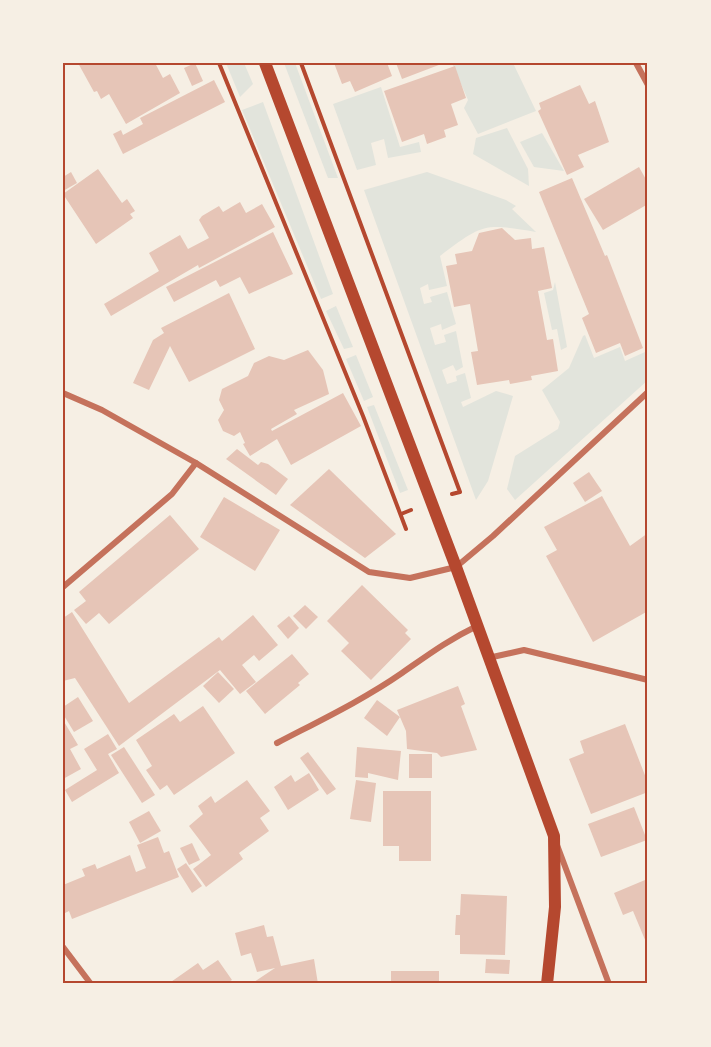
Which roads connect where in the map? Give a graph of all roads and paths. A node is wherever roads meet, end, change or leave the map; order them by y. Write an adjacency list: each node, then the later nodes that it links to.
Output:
1 (219, 63): 10 (path)
2 (265, 63): 11 (main road)
3 (301, 63): 9 (path)
4 (636, 63): 5 (street)
5 (648, 85)
6 (648, 392): 11 (street)
7 (63, 393): 8 (street)
8 (196, 463): 11 (street); 12 (street)
9 (460, 492)
10 (406, 529)
11 (456, 567): 13 (main road)
12 (63, 587)
13 (477, 626): 14 (main road); 16 (street)
14 (488, 658): 15 (street); 17 (main road)
15 (648, 680)
16 (277, 743)
17 (554, 836): 20 (main road); 21 (street)
18 (63, 947): 19 (street)
19 (91, 984)
20 (547, 984)
21 (609, 984)

